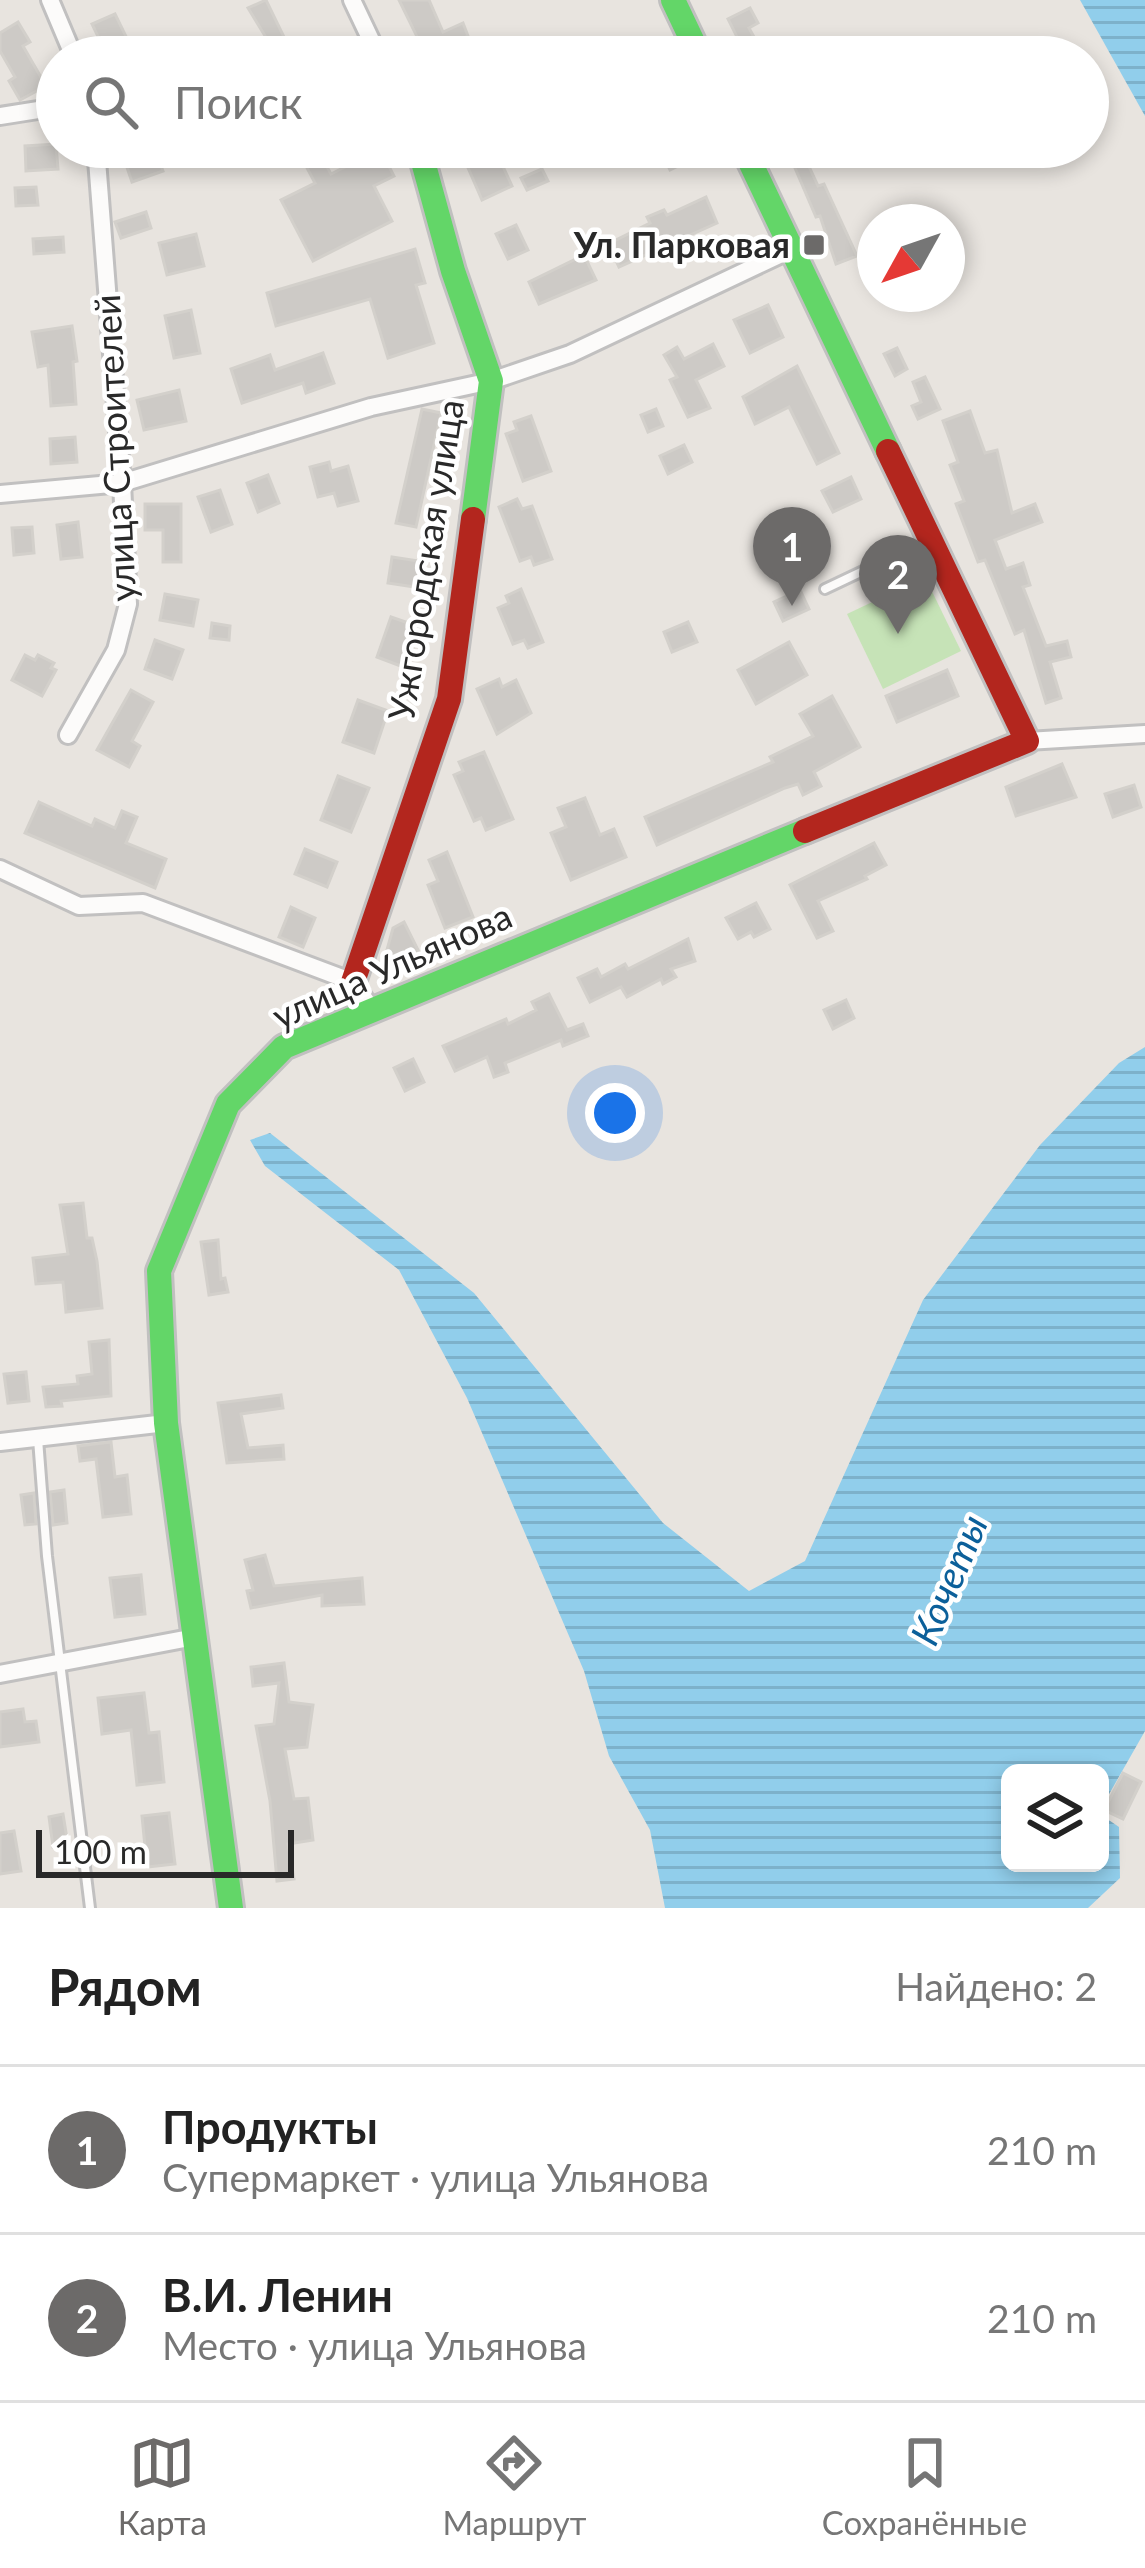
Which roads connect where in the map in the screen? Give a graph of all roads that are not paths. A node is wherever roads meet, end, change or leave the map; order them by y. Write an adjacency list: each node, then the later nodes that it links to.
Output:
1 (50, 0): 4 (street)
2 (352, 0): 5 (street)
3 (673, 0): 6 (street)
4 (65, 36)
5 (370, 36)
6 (690, 36)
7 (36, 110): 8 (street)
8 (0, 116)
9 (98, 168): 14 (street, улица Строителей)
10 (425, 168): 13 (street, Ужгородская улица)
11 (753, 168): 12 (street)
12 (792, 249): 13 (street); 16 (street)
13 (491, 381): 14 (street); 22 (street, Ужгородская улица)
14 (122, 484): 15 (street); 19 (street, улица Строителей)
15 (0, 494)
16 (931, 538): 17 (lane); 20 (street)
17 (825, 589)
18 (1145, 734): 20 (street, улица Ульянова)
19 (68, 735)
20 (1027, 741): 23 (street, улица Ульянова)
21 (0, 869): 22 (street)
22 (353, 982): 23 (street)
23 (371, 1008): 24 (street, улица Ульянова)
24 (166, 1423): 25 (street); 27 (street, улица Ульянова)
25 (38, 1438): 26 (street); 28 (lane)
26 (0, 1442)
27 (195, 1637): 28 (street); 31 (street, улица Ульянова)
28 (59, 1664): 29 (street); 30 (lane)
29 (0, 1674)
30 (90, 1908)
31 (231, 1908)

